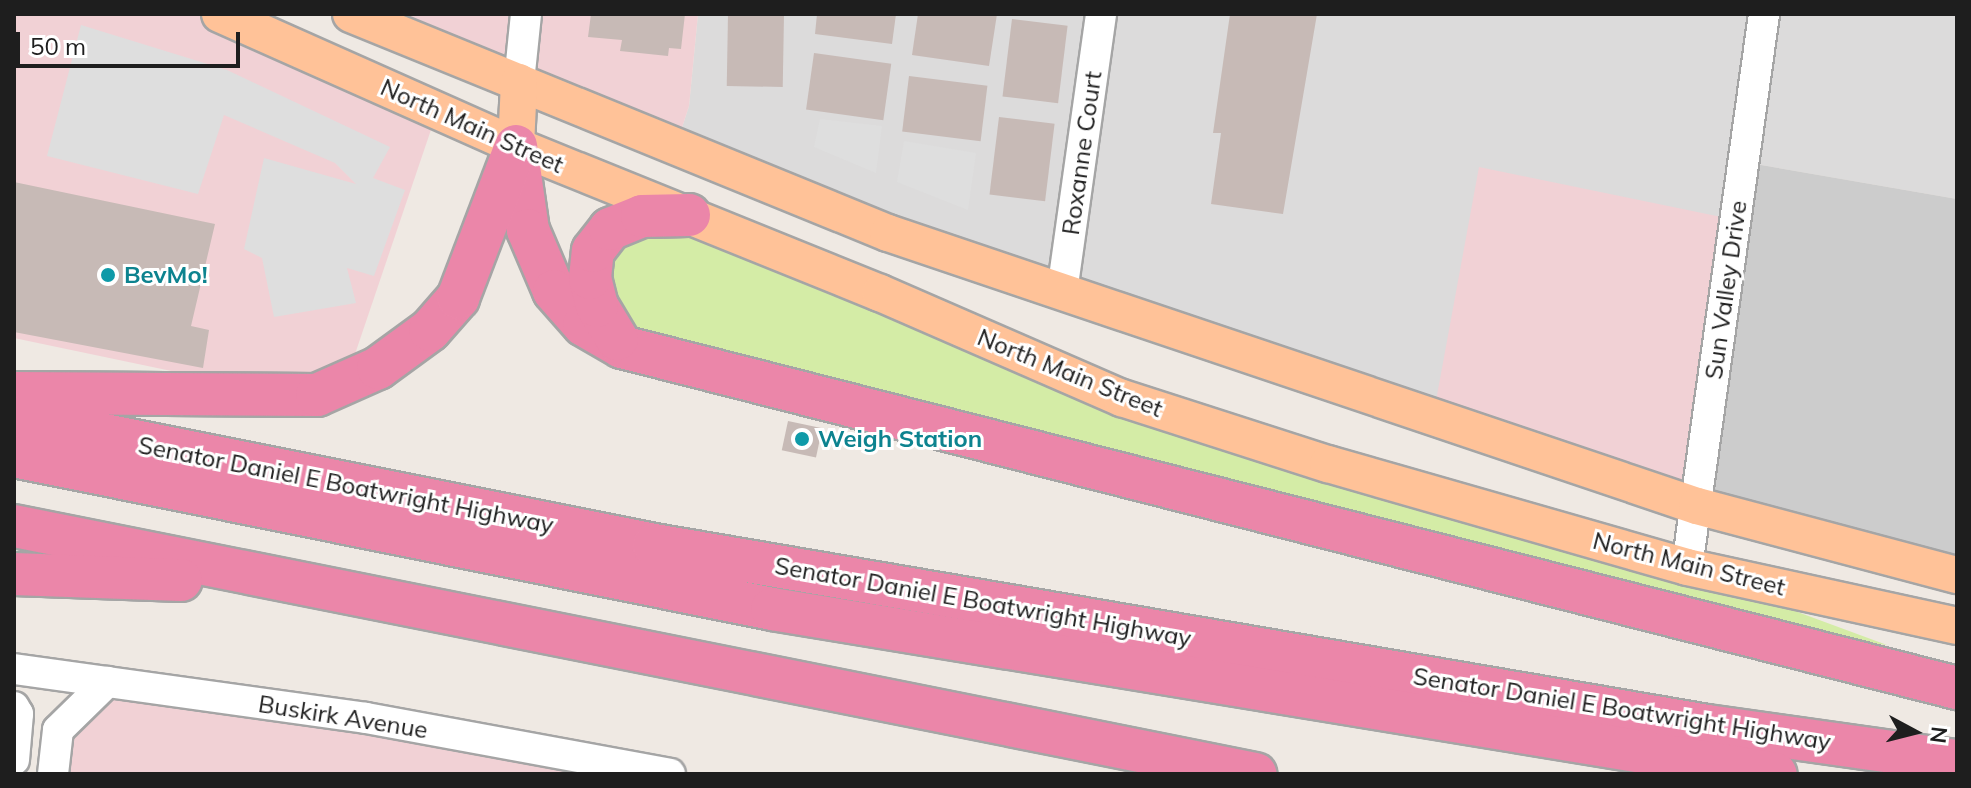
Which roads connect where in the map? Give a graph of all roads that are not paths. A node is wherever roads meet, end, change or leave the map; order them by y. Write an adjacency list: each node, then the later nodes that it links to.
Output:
1 (220, 14): 7 (main road, North Main Street)
2 (351, 14): 6 (main road)
3 (526, 14): 6 (street)
4 (1101, 14): 9 (street, Roxanne Court)
5 (1764, 14): 14 (street, Sun Valley Drive)
6 (519, 82): 7 (main road); 9 (main road)
7 (516, 146): 8 (main road, North Main Street); 10 (highway); 11 (highway)
8 (689, 215): 10 (highway); 16 (main road, North Main Street)
9 (1062, 292): 14 (main road)
10 (622, 347): 23 (highway)
11 (14, 393)
12 (14, 417): 26 (highway, Senator Daniel E Boatwright Highway)
13 (14, 456): 30 (highway)
14 (1697, 506): 16 (street, Sun Valley Drive); 18 (main road)
15 (14, 526): 19 (highway)
16 (1687, 567): 20 (main road, North Main Street)
17 (14, 574): 19 (highway)
18 (1957, 575)
19 (300, 584): 29 (highway)
20 (1957, 626)
21 (14, 669): 22 (street, Buskirk Avenue)
22 (107, 682): 27 (street); 28 (street, Buskirk Avenue)
23 (1957, 688)
24 (14, 707): 25 (street)
25 (14, 760)
26 (1957, 761)
27 (53, 774)
28 (670, 774)
29 (1255, 774)
30 (1776, 774)

